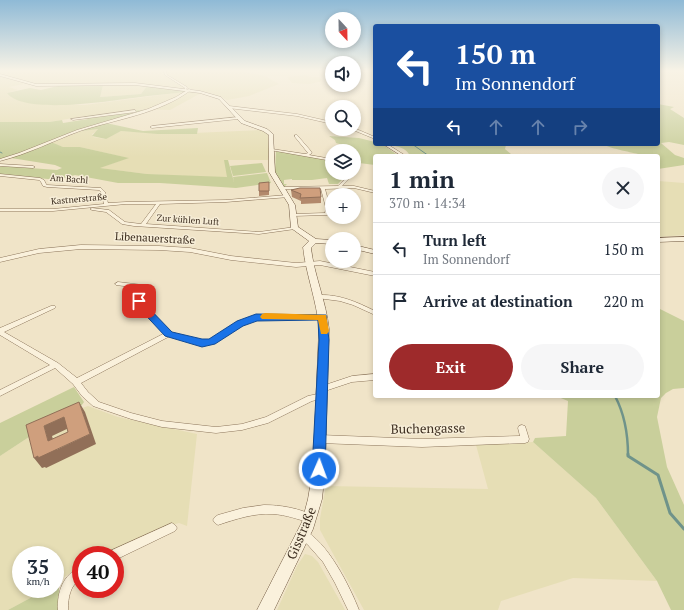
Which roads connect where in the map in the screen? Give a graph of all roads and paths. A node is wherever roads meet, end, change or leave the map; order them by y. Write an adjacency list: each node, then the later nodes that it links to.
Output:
1 (174, 99): 4 (street)
2 (221, 99): 3 (street)
3 (230, 107): 5 (street); 7 (street)
4 (150, 109): 6 (street); 17 (street)
5 (238, 118): 8 (street); 13 (street)
6 (73, 119)
7 (325, 121)
8 (152, 127)
9 (361, 132): 11 (street)
10 (296, 136): 15 (street)
11 (373, 137)
12 (388, 146): 14 (street)
13 (272, 150): 15 (street); 24 (street)
14 (401, 154)
15 (306, 155): 16 (street)
16 (325, 159)
17 (0, 160)
18 (0, 165): 19 (street)
19 (33, 168)
20 (0, 175): 29 (street, Am Bachl)
21 (346, 180): 23 (street)
22 (323, 187): 23 (street); 24 (street); 26 (street)
23 (339, 187): 25 (street)
24 (281, 188): 27 (street)
25 (373, 192)
26 (325, 193)
27 (287, 196): 28 (street, Kastnerstraße); 33 (street)
28 (159, 202): 29 (street, Kastnerstraße); 34 (street)
29 (106, 205): 30 (street, Kastnerstraße)
30 (83, 208): 31 (street, Kastnerstraße); 34 (street, Zur kühlen Luft)
31 (0, 210)
32 (325, 214): 33 (street)
33 (293, 215): 35 (street)
34 (143, 226): 35 (street, Zur kühlen Luft)
35 (295, 228): 38 (street)
36 (684, 239): 37 (street)
37 (660, 240)
38 (314, 241): 39 (street); 43 (street, Gisstraße)
39 (325, 242)
40 (361, 249): 41 (street)
41 (373, 252)
42 (0, 260): 43 (street, Libenauerstraße)
43 (309, 264): 44 (street, Libenauerstraße); 46 (street, Gisstraße)
44 (373, 274)
45 (118, 284): 51 (street)
46 (319, 297): 48 (street); 49 (street, Gisstraße)
47 (52, 307): 50 (street)
48 (373, 312)
49 (323, 317): 51 (street); 55 (street, Gisstraße)
50 (0, 332): 52 (street)
51 (169, 334): 54 (street)
52 (56, 365): 54 (street); 56 (street)
53 (373, 377): 55 (street)
54 (76, 382): 55 (street)
55 (322, 392): 58 (street, Gisstraße)
56 (0, 393)
57 (522, 428): 58 (street, Buchengasse)
58 (320, 439): 59 (street, Gisstraße)
59 (310, 518): 60 (street); 62 (street, Gisstraße)
60 (218, 520)
61 (172, 528): 63 (street)
62 (303, 535): 66 (street, Gisstraße); 67 (street)
63 (124, 550)
64 (72, 578): 65 (street)
65 (63, 610)
66 (265, 610)
67 (354, 610)

